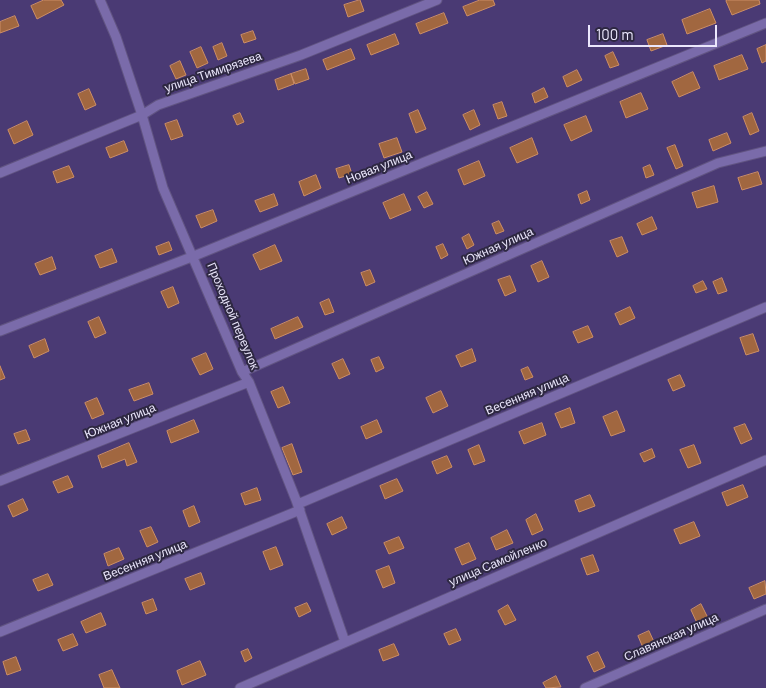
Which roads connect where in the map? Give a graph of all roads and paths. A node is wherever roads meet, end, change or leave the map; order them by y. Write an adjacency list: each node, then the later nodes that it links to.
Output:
1 (100, 0): 4 (street, Проходной переулок)
2 (437, 0): 4 (street, улица Тимирязева)
3 (766, 23): 7 (street, Новая улица)
4 (142, 115): 6 (street, улица Тимирязева); 7 (street, Проходной переулок)
5 (766, 151): 10 (street, Южная улица)
6 (0, 173)
7 (194, 256): 9 (street, Новая улица); 10 (street, Проходной переулок)
8 (766, 307): 14 (street, Весенняя улица)
9 (0, 331)
10 (242, 372): 11 (street, Проходной переулок)
11 (249, 382): 13 (street, Южная улица); 14 (street, Проходной переулок)
12 (766, 460): 17 (street, улица Самойленко)
13 (0, 481)
14 (299, 507): 16 (street, Весенняя улица); 17 (street, Проходной переулок)
15 (766, 609): 19 (street, Славянская улица)
16 (0, 632)
17 (345, 642): 18 (street, улица Самойленко)
18 (240, 688)
19 (585, 688)

